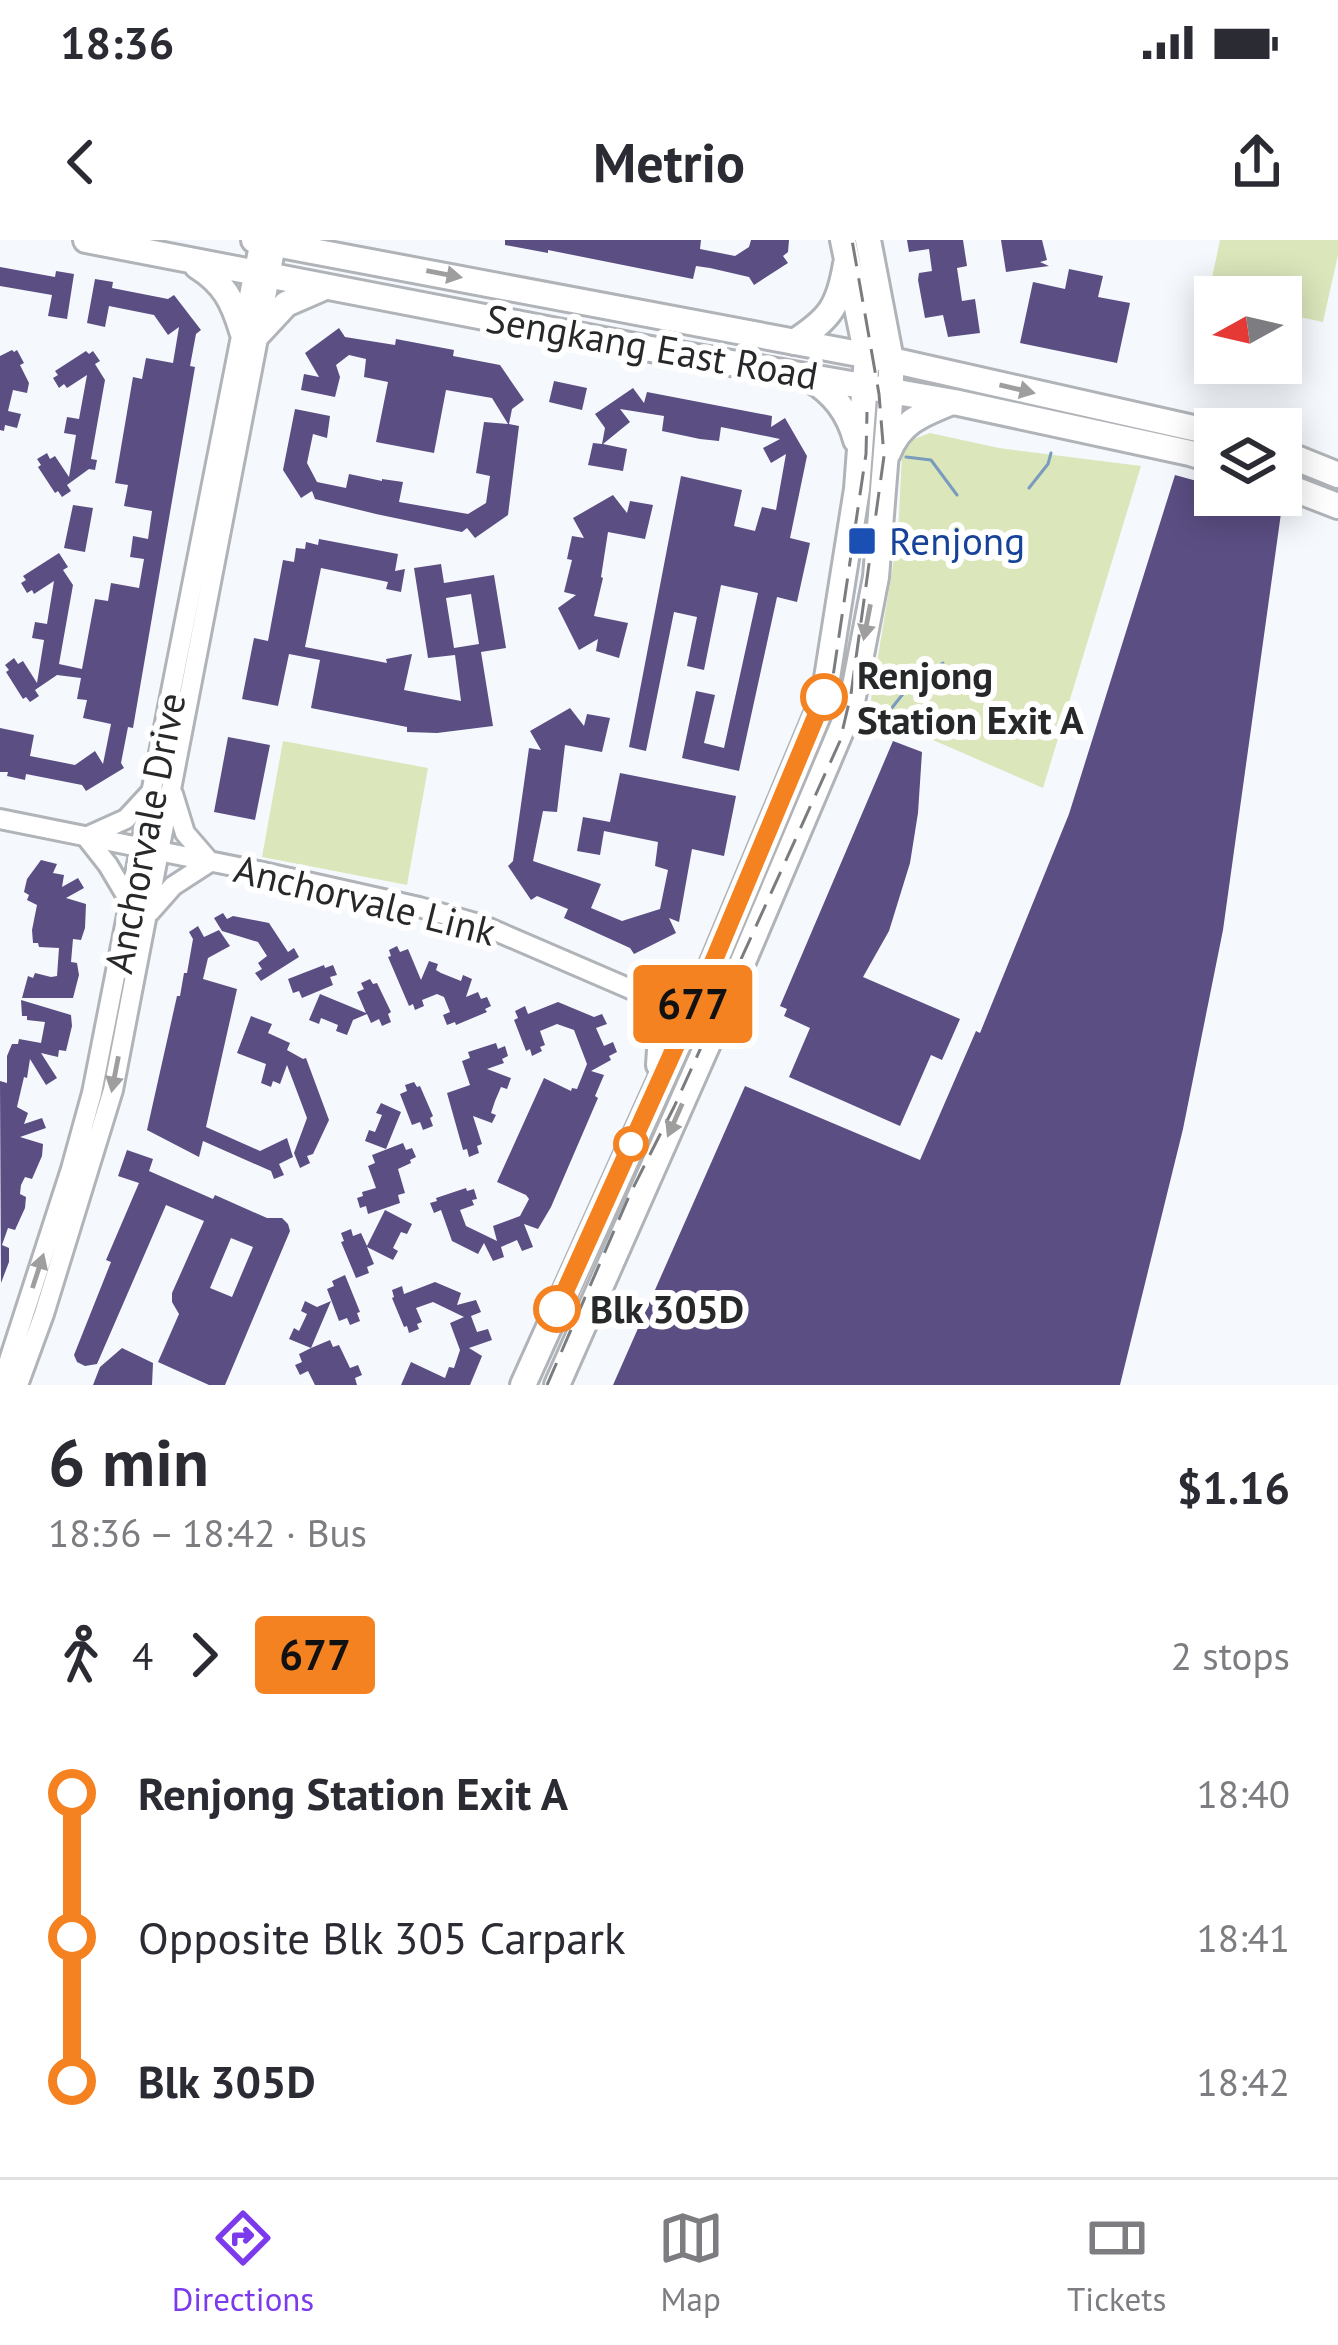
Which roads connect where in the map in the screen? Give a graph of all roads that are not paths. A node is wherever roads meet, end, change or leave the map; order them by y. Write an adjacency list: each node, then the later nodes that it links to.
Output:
1 (86, 240): 6 (main road, Sengkang East Road)
2 (868, 240): 9 (main road)
3 (266, 241): 4 (main road, Sengkang East Road); 7 (street, Anchorvale Drive)
4 (323, 246): 11 (main road, Sengkang East Road, one-way to 11)
5 (845, 248): 11 (main road); 12 (main road)
6 (190, 261): 7 (main road, Sengkang East Road); 10 (main road)
7 (262, 273): 8 (main road, Sengkang East Road); 10 (street, Anchorvale Drive)
8 (328, 286): 10 (main road); 14 (main road, Sengkang East Road)
9 (878, 288): 12 (main road); 13 (main road)
10 (251, 332): 25 (street, Anchorvale Drive)
11 (794, 342): 12 (main road, Sengkang East Road)
12 (879, 358): 13 (main road, Sengkang East Road); 15 (main road); 16 (main road)
13 (938, 371): 18 (main road, Sengkang East Road, one-way to 18)
14 (801, 374): 15 (main road, Sengkang East Road); 21 (main road)
15 (863, 385): 16 (main road, Sengkang East Road); 21 (main road)
16 (891, 390): 17 (main road, Sengkang East Road); 21 (main road)
17 (954, 401): 19 (main road, Sengkang East Road); 21 (main road)
18 (1194, 428)
19 (1194, 454)
20 (1302, 460): 22 (main road)
21 (872, 462): 32 (main road); 35 (main road, one-way to 35)
22 (1338, 475)
23 (1302, 492): 24 (main road)
24 (1338, 506)
25 (162, 785): 27 (street); 28 (street, Anchorvale Drive); 29 (street)
26 (0, 819): 27 (street, Anchorvale Link)
27 (86, 837): 28 (street, Anchorvale Link); 30 (street)
28 (149, 850): 29 (street, Anchorvale Link); 30 (street, Anchorvale Drive); 31 (street, Anchorvale Drive)
29 (210, 862): 31 (street); 33 (street, Anchorvale Link)
30 (130, 902): 37 (street, Anchorvale Drive, one-way to 30)
31 (145, 918): 37 (street, Anchorvale Drive, one-way to 37)
32 (709, 972): 33 (main road); 34 (main road)
33 (642, 994): 34 (street, Anchorvale Link); 36 (main road)
34 (687, 1017): 35 (street, Anchorvale Link); 36 (main road)
35 (714, 1030): 39 (main road, one-way to 39)
36 (656, 1087): 38 (main road)
37 (5, 1384)
38 (523, 1385)
39 (557, 1385)

